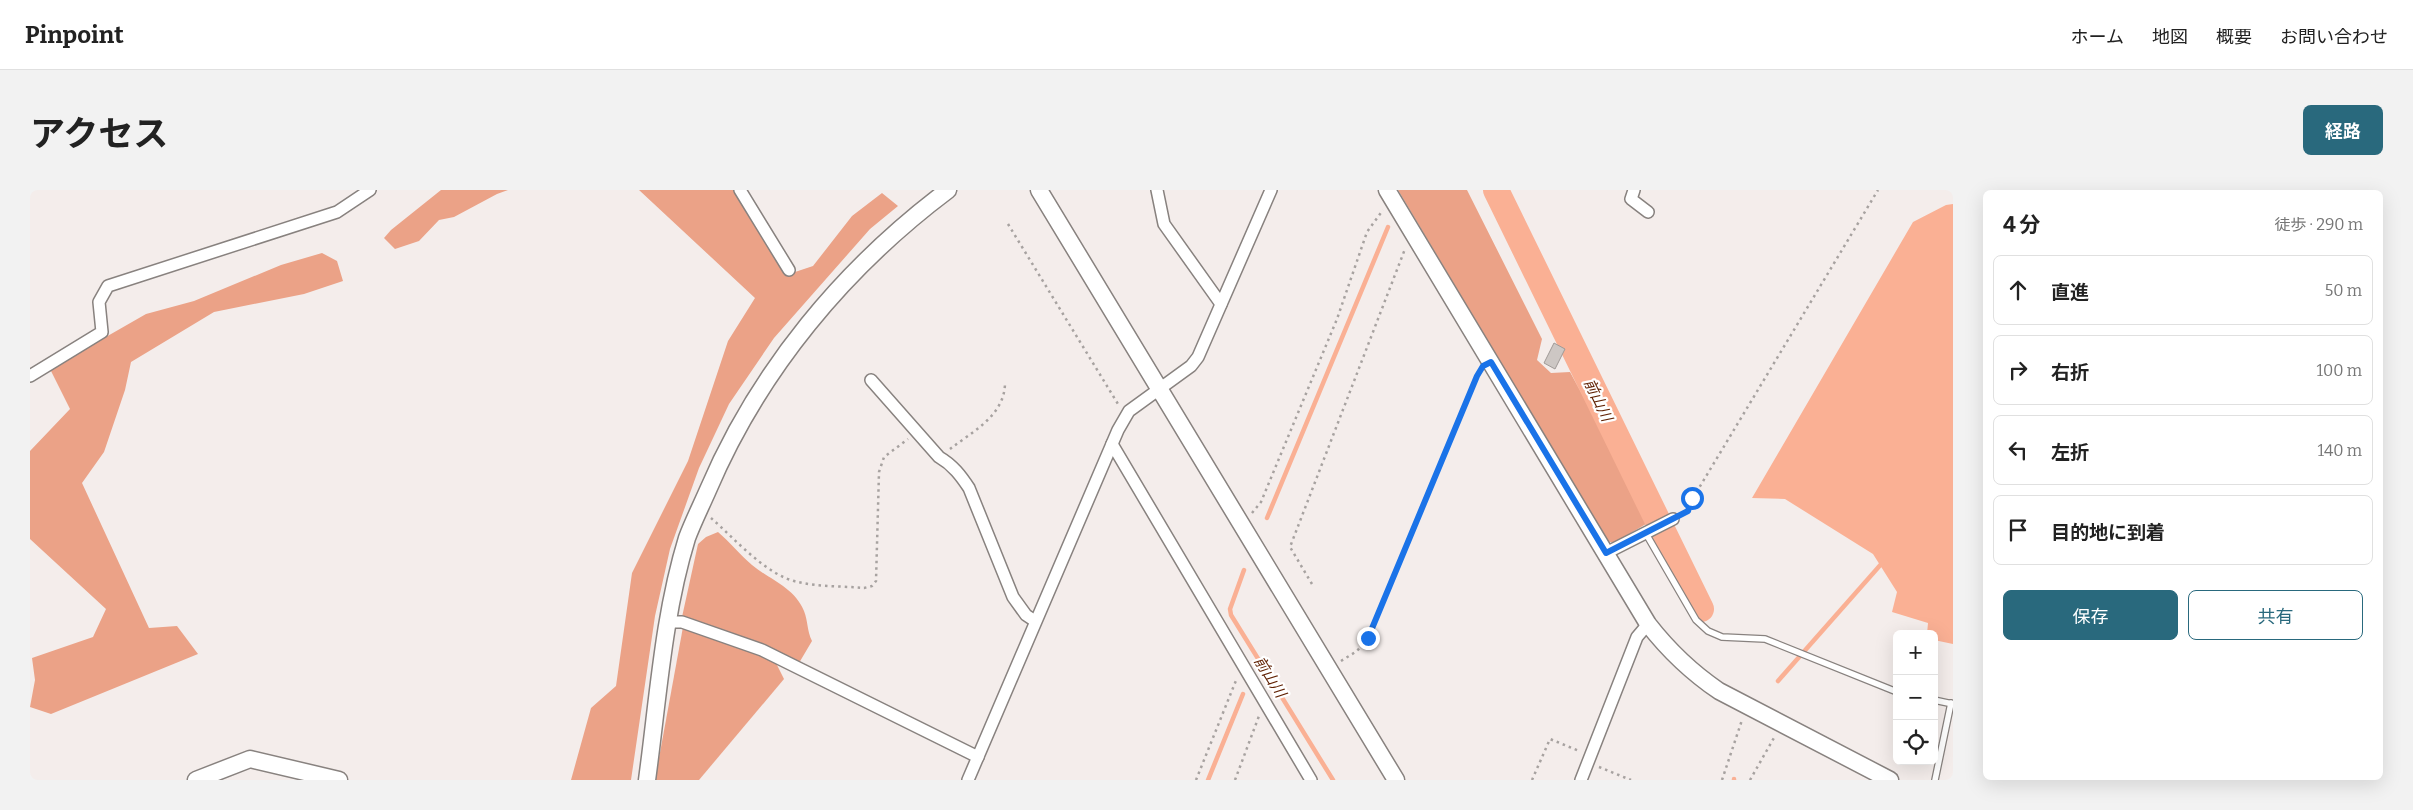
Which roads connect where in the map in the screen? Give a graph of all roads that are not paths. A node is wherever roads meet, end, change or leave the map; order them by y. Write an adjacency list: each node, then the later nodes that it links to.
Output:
1 (370, 190): 12 (street)
2 (740, 190): 10 (street)
3 (948, 190): 20 (street)
4 (1039, 190): 14 (street)
5 (1157, 190): 11 (street)
6 (1271, 190): 11 (street)
7 (1634, 190): 9 (street)
8 (1391, 197): 18 (street)
9 (1648, 212)
10 (789, 270)
11 (1221, 304): 14 (street)
12 (30, 376)
13 (871, 380): 19 (street)
14 (1161, 388): 15 (street); 32 (street)
15 (1112, 444): 19 (street); 31 (street)
16 (1673, 519): 17 (street)
17 (1649, 530): 18 (street); 22 (lane)
18 (1606, 553): 21 (street)
19 (1035, 621): 25 (street)
20 (668, 622): 25 (street); 29 (street)
21 (1648, 624): 33 (street); 34 (street)
22 (1893, 690)
23 (1938, 701): 24 (lane)
24 (1952, 703): 35 (lane)
25 (978, 757): 30 (street)
26 (216, 776): 27 (street); 28 (street)
27 (196, 780)
28 (340, 780)
29 (647, 780)
30 (968, 780)
31 (1311, 780)
32 (1396, 780)
33 (1581, 780)
34 (1890, 780)
35 (1934, 780)

